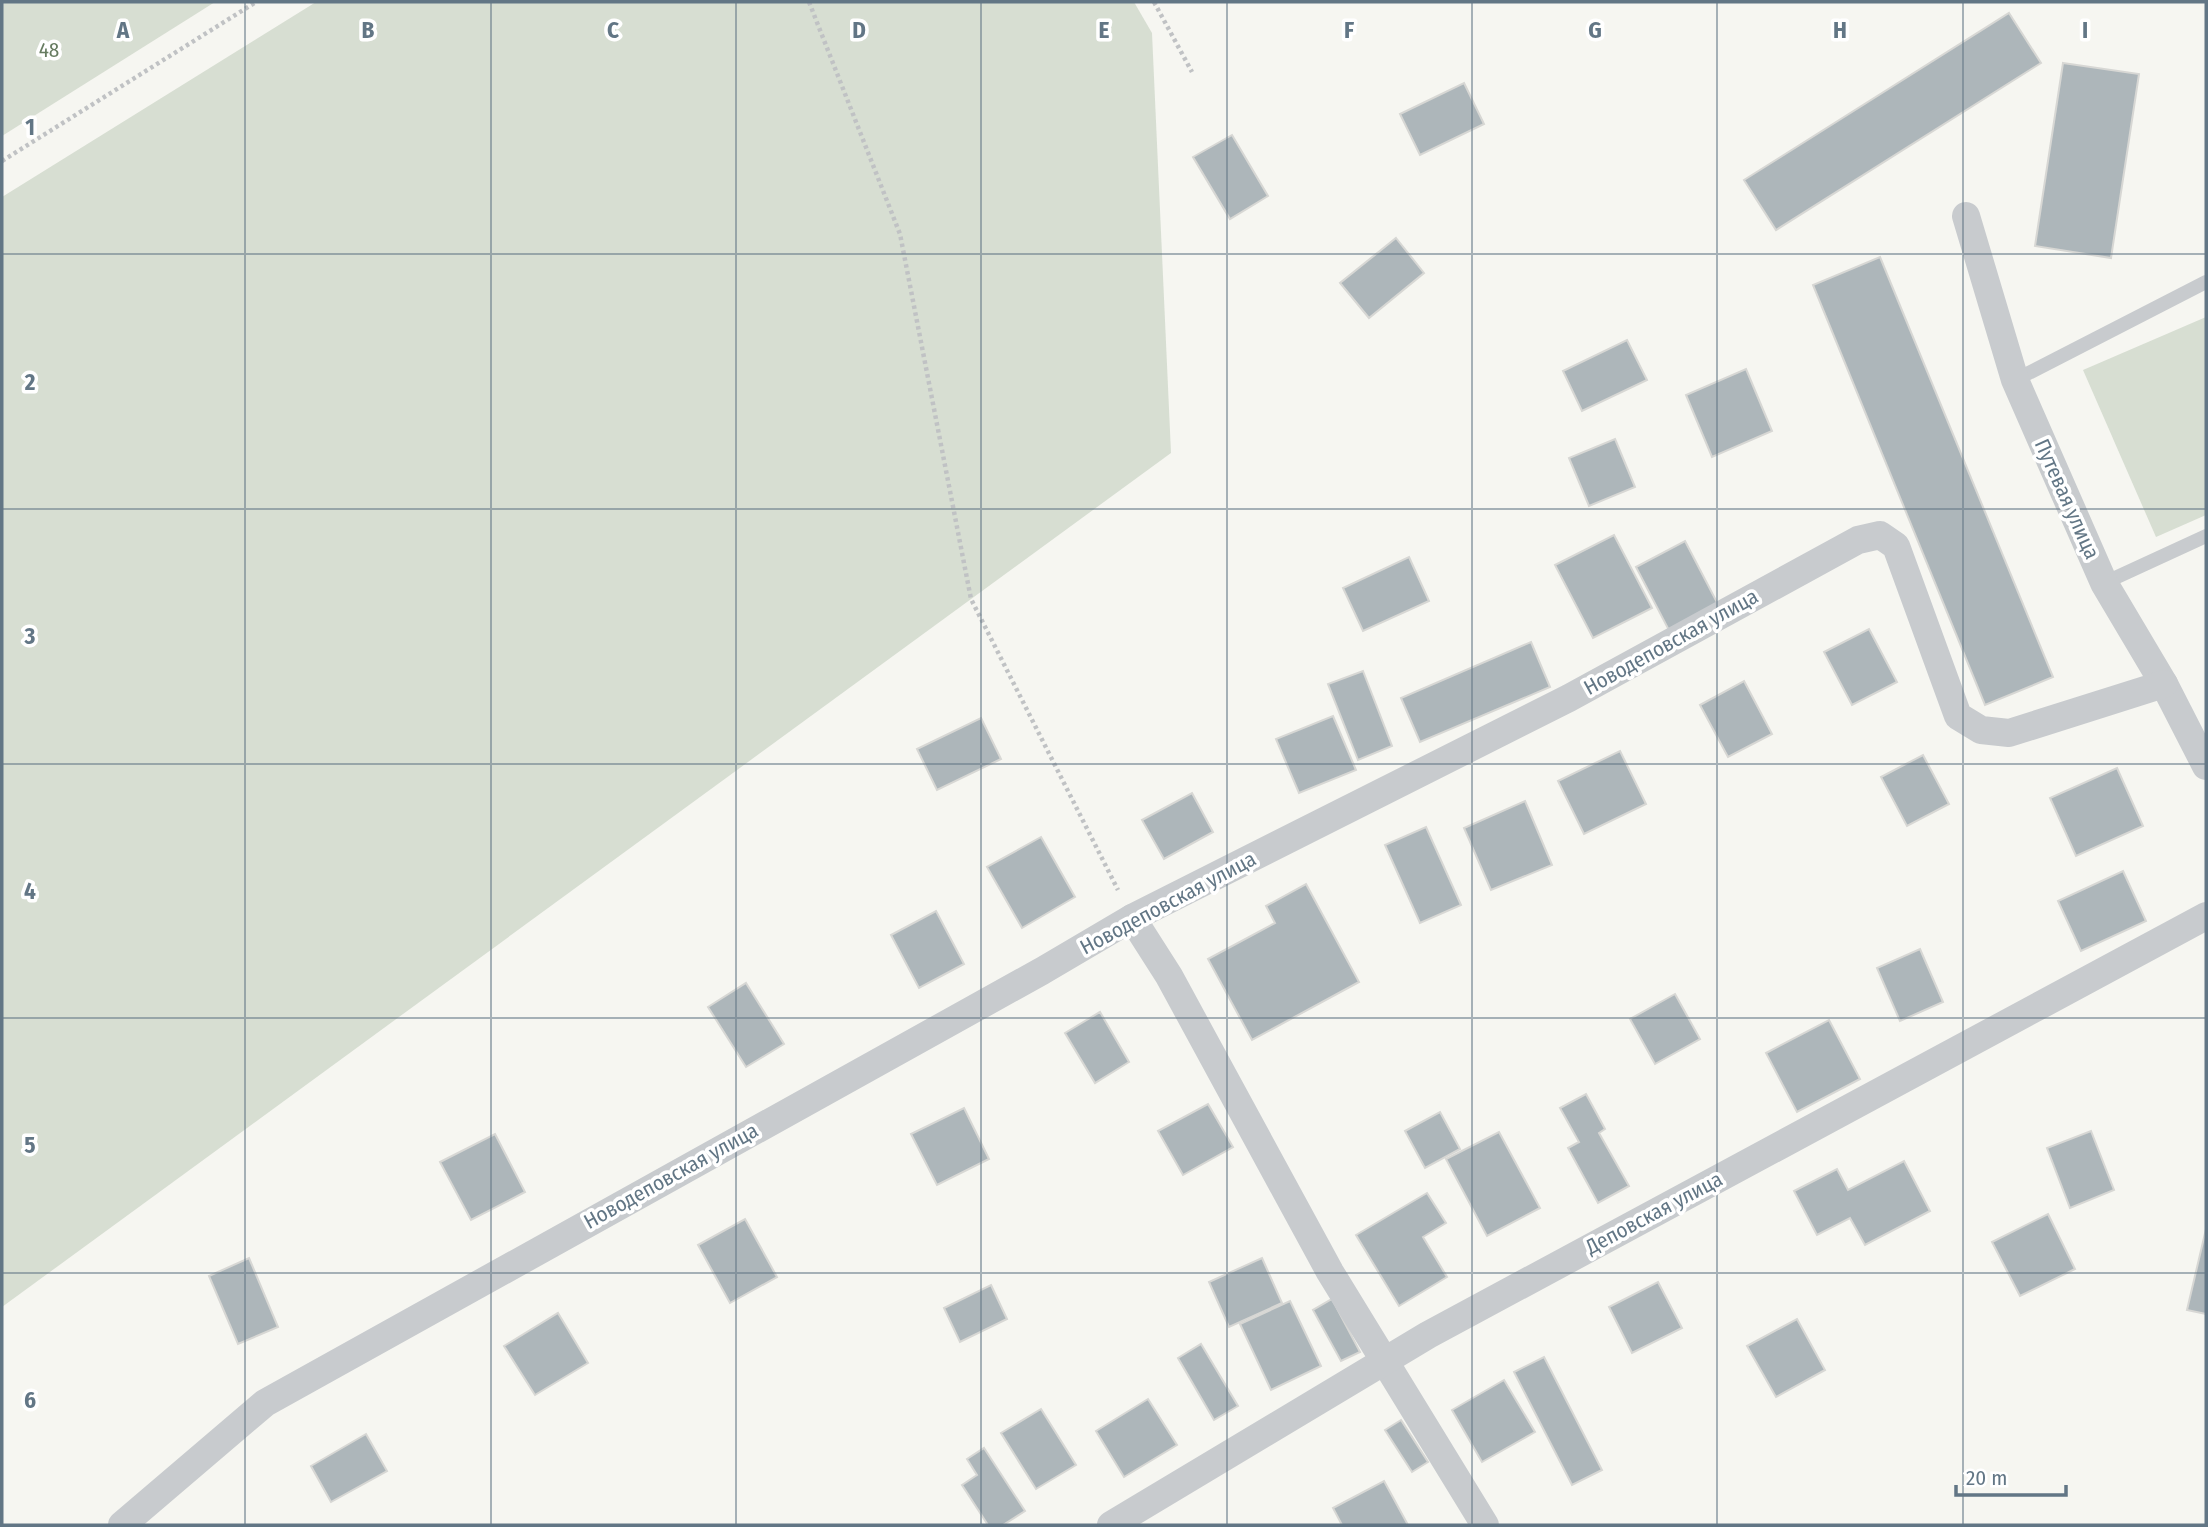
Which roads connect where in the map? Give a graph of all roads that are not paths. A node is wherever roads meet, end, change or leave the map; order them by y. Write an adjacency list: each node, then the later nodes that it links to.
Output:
1 (1966, 216): 3 (street, Путевая улица)
2 (2206, 282): 3 (lane)
3 (2015, 380): 5 (street, Путевая улица)
4 (2206, 537): 5 (lane)
5 (2104, 583): 6 (street, Путевая улица)
6 (2164, 684): 7 (street, Путевая улица); 9 (street, Новодеповская улица)
7 (2206, 766)
8 (2206, 916): 10 (street, Деповская улица)
9 (1132, 918): 10 (street); 11 (street, Новодеповская улица)
10 (1384, 1361): 12 (street, Деповская улица); 13 (street)
11 (122, 1525)
12 (1111, 1525)
13 (1485, 1525)

